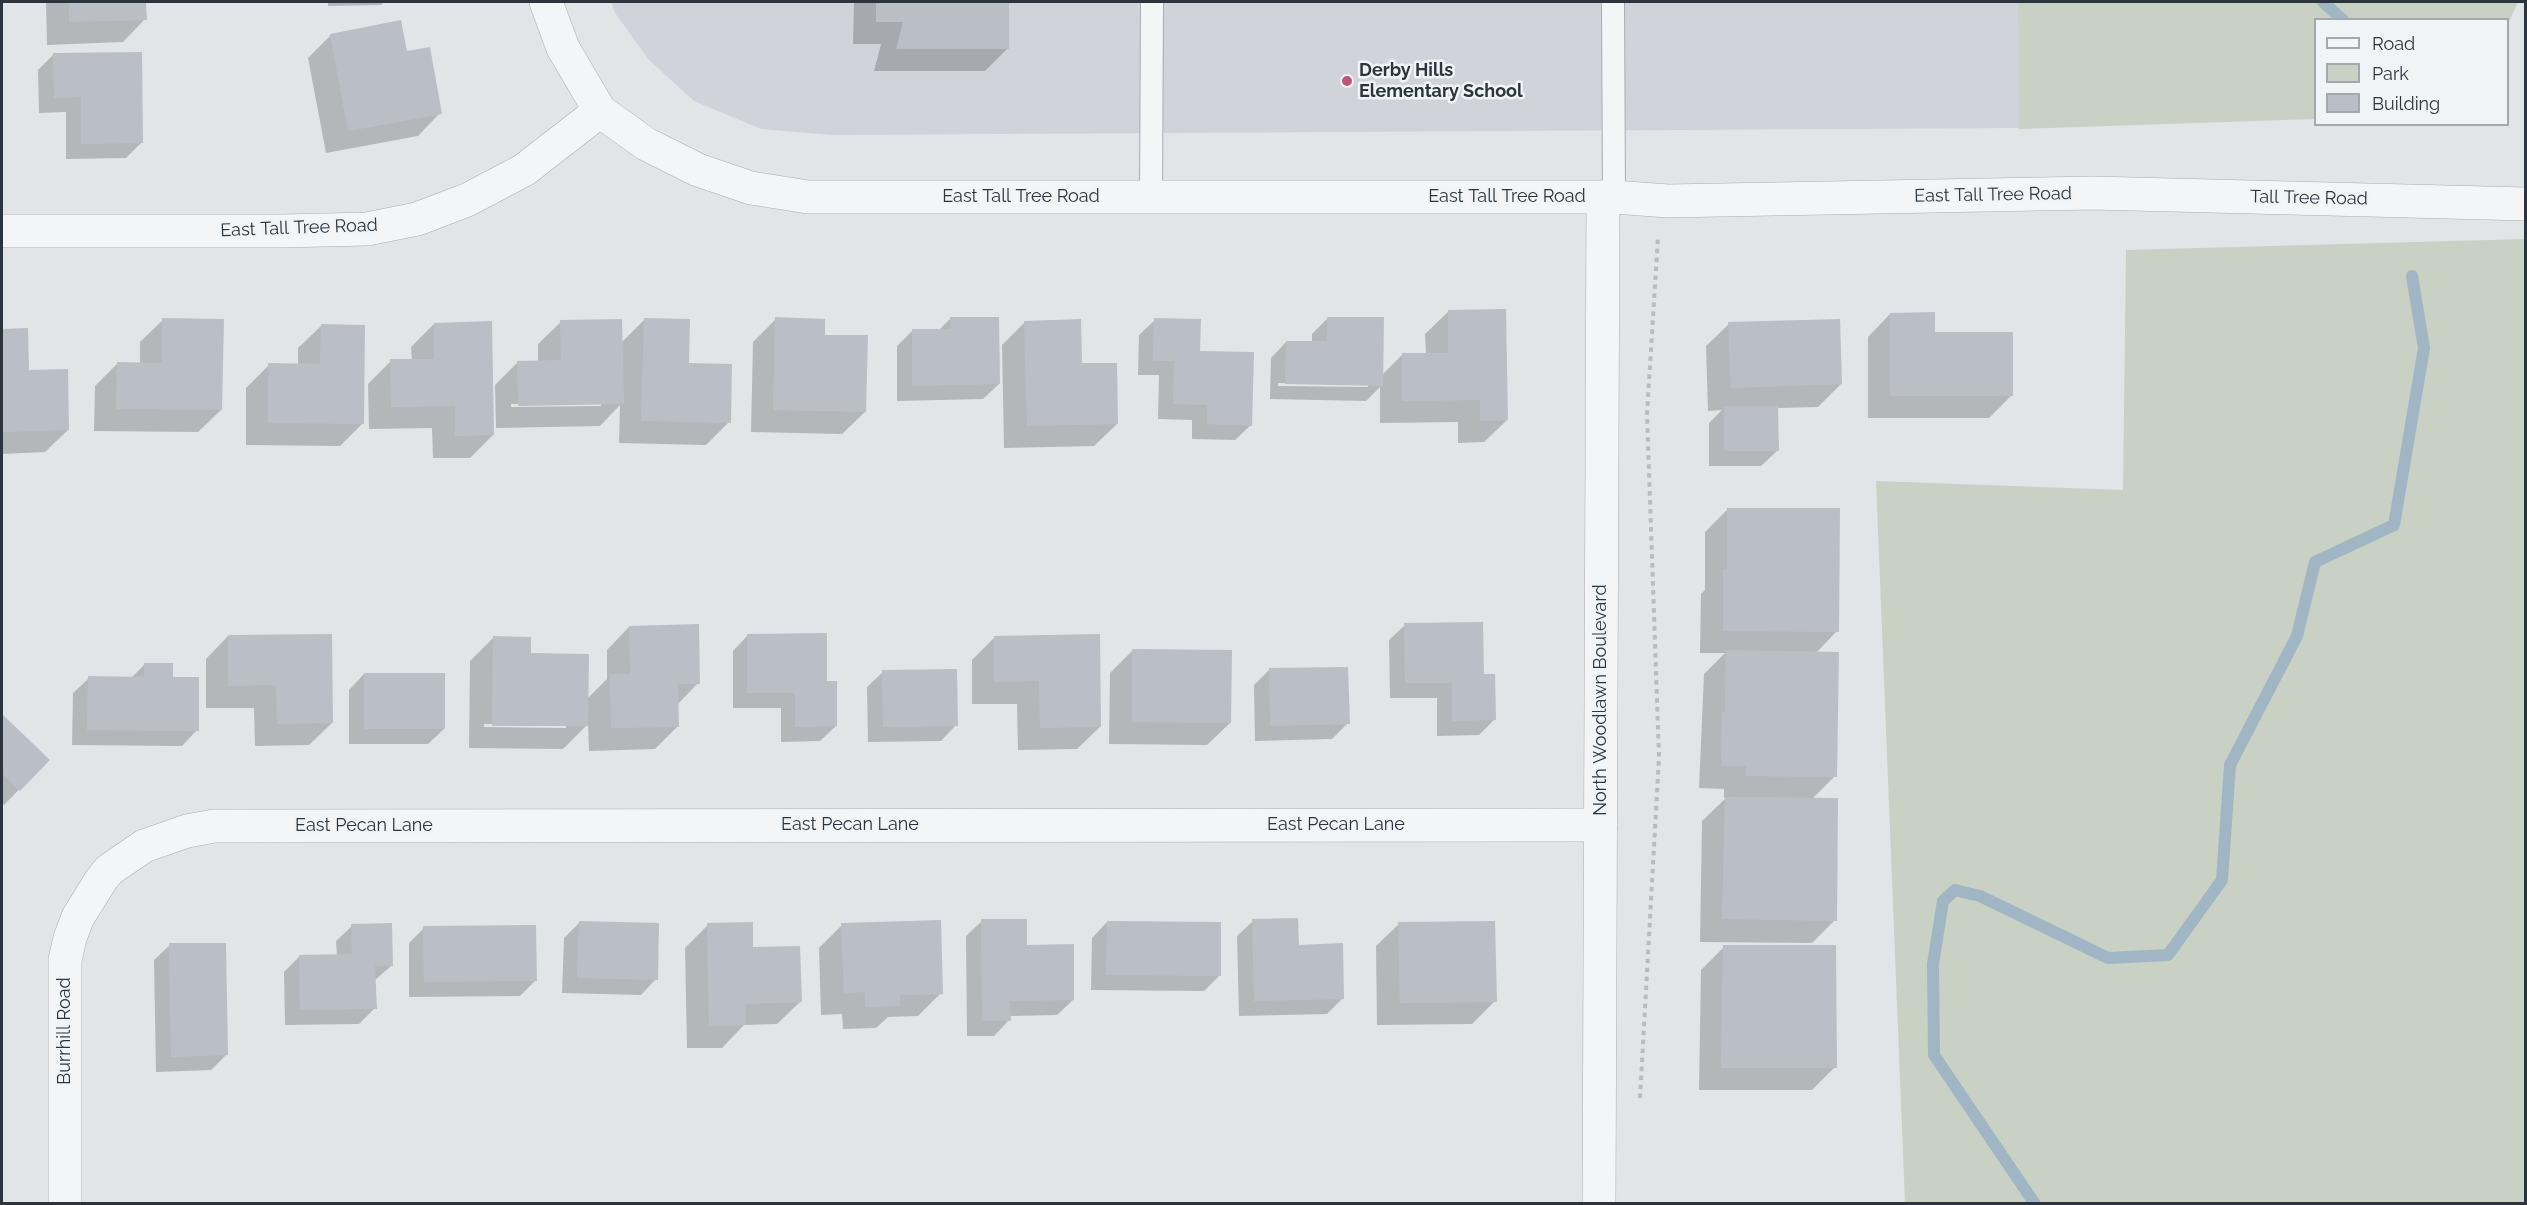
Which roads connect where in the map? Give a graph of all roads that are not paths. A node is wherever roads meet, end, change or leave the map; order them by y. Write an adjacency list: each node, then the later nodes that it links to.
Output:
1 (546, 2): 4 (street)
2 (1152, 2): 6 (lane)
3 (1613, 2): 7 (lane)
4 (600, 111): 6 (street, East Tall Tree Road); 9 (street, East Tall Tree Road)
5 (2093, 194): 7 (street, East Tall Tree Road); 8 (street, Tall Tree Road)
6 (1151, 197): 7 (street, East Tall Tree Road)
7 (1609, 197): 10 (street, North Woodlawn Boulevard)
8 (2526, 204)
9 (2, 231)
10 (1601, 825): 11 (street, East Pecan Lane); 13 (street, North Woodlawn Boulevard)
11 (109, 870): 12 (street, Burrhill Road)
12 (65, 1203)
13 (1599, 1203)

